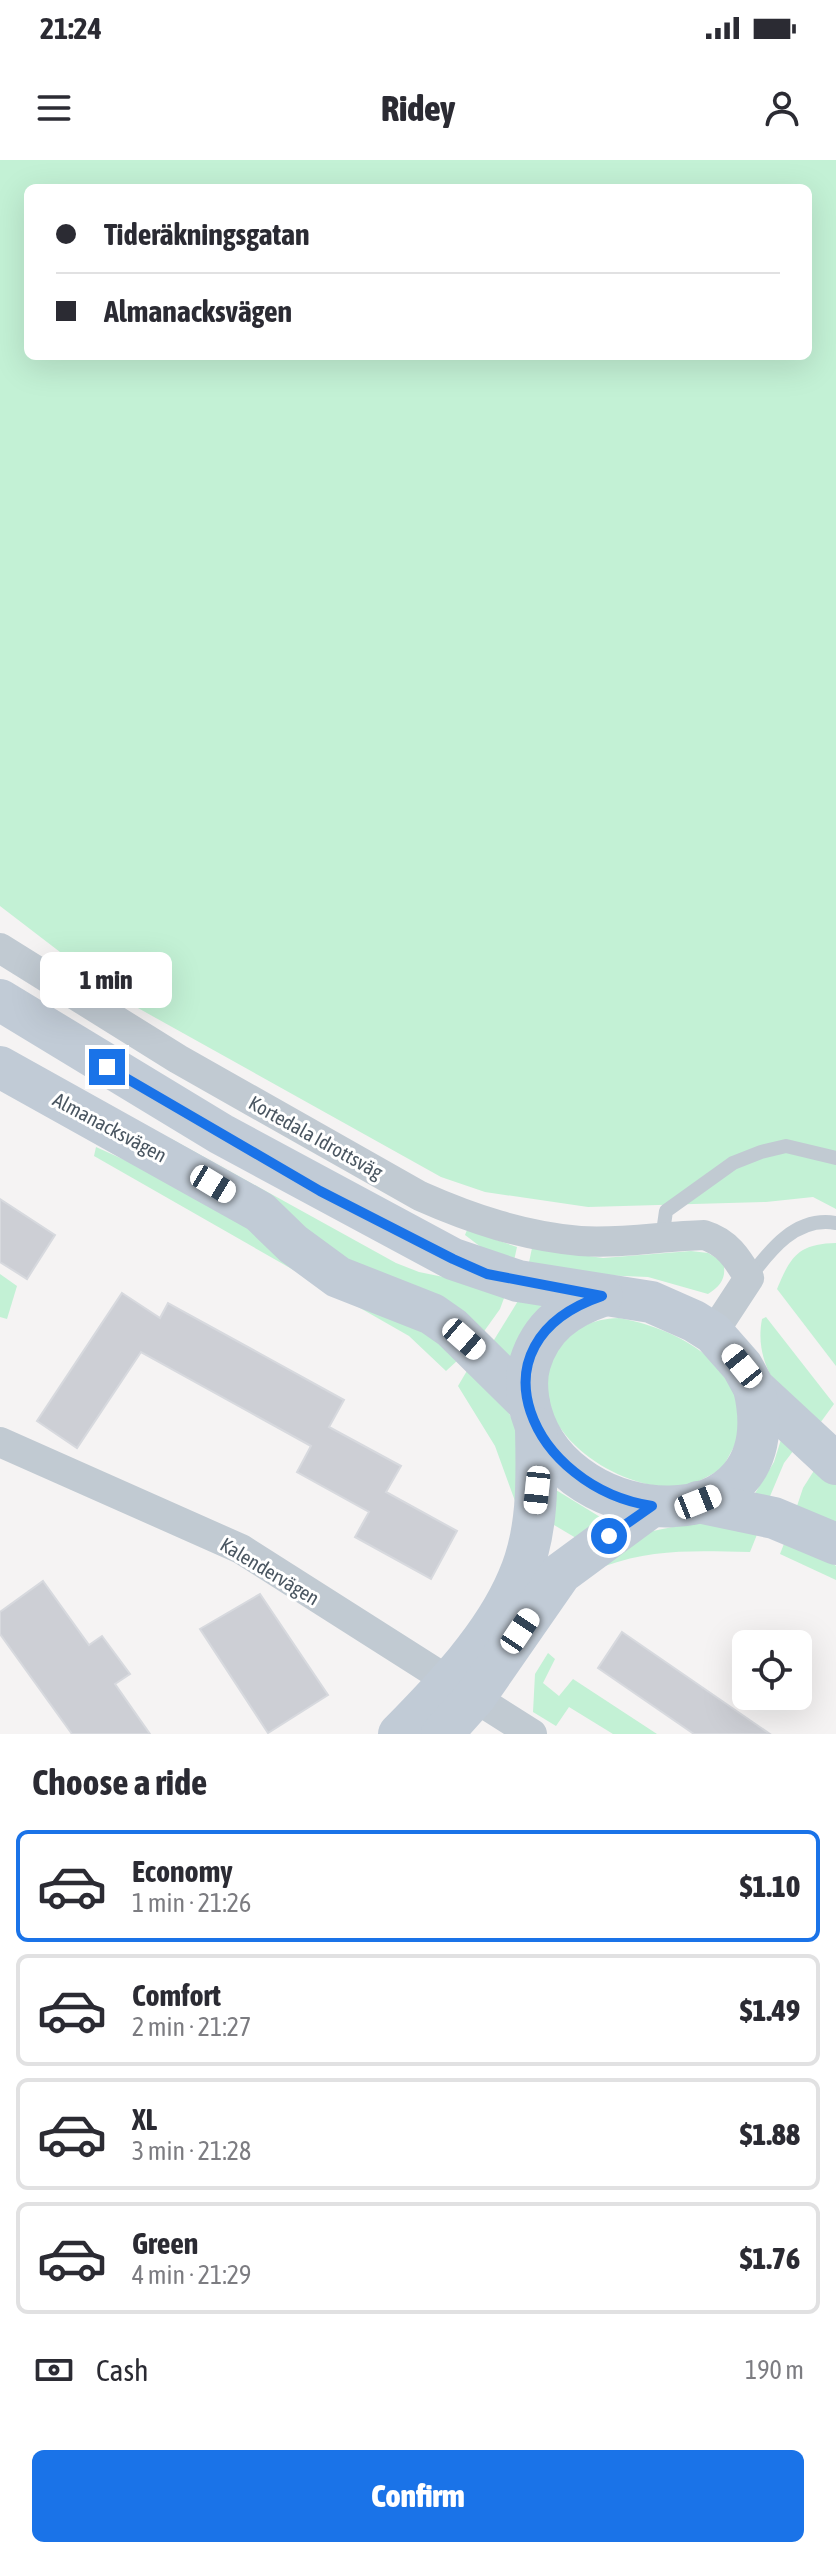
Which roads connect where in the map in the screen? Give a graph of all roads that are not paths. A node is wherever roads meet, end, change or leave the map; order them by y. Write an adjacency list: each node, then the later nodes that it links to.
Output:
1 (0, 948): 6 (street, Kortedala Idrottsväg)
2 (0, 1000): 8 (main road, Almanacksvägen)
3 (0, 1067): 11 (main road, Almanacksvägen)
4 (836, 1158): 6 (lane)
5 (836, 1223): 7 (lane)
6 (662, 1239): 7 (street, Kortedala Idrottsväg)
7 (749, 1278): 9 (street)
8 (602, 1296): 9 (main road, Almanacksvägen); 11 (main road)
9 (713, 1333): 10 (main road, Almanacksvägen)
10 (754, 1388): 13 (main road, Almanacksvägen); 14 (main road, Almanacksvägen)
11 (533, 1416): 15 (main road, Almanacksvägen); 17 (main road)
12 (0, 1442): 17 (street, Kalendervägen)
13 (836, 1464)
14 (698, 1502): 15 (main road, Almanacksvägen); 16 (main road, Almanacksvägen)
15 (652, 1506): 17 (main road)
16 (836, 1544)
17 (462, 1689): 18 (street, Kalendervägen); 19 (main road); 20 (main road)
18 (526, 1732)
19 (399, 1734)
20 (442, 1734)

